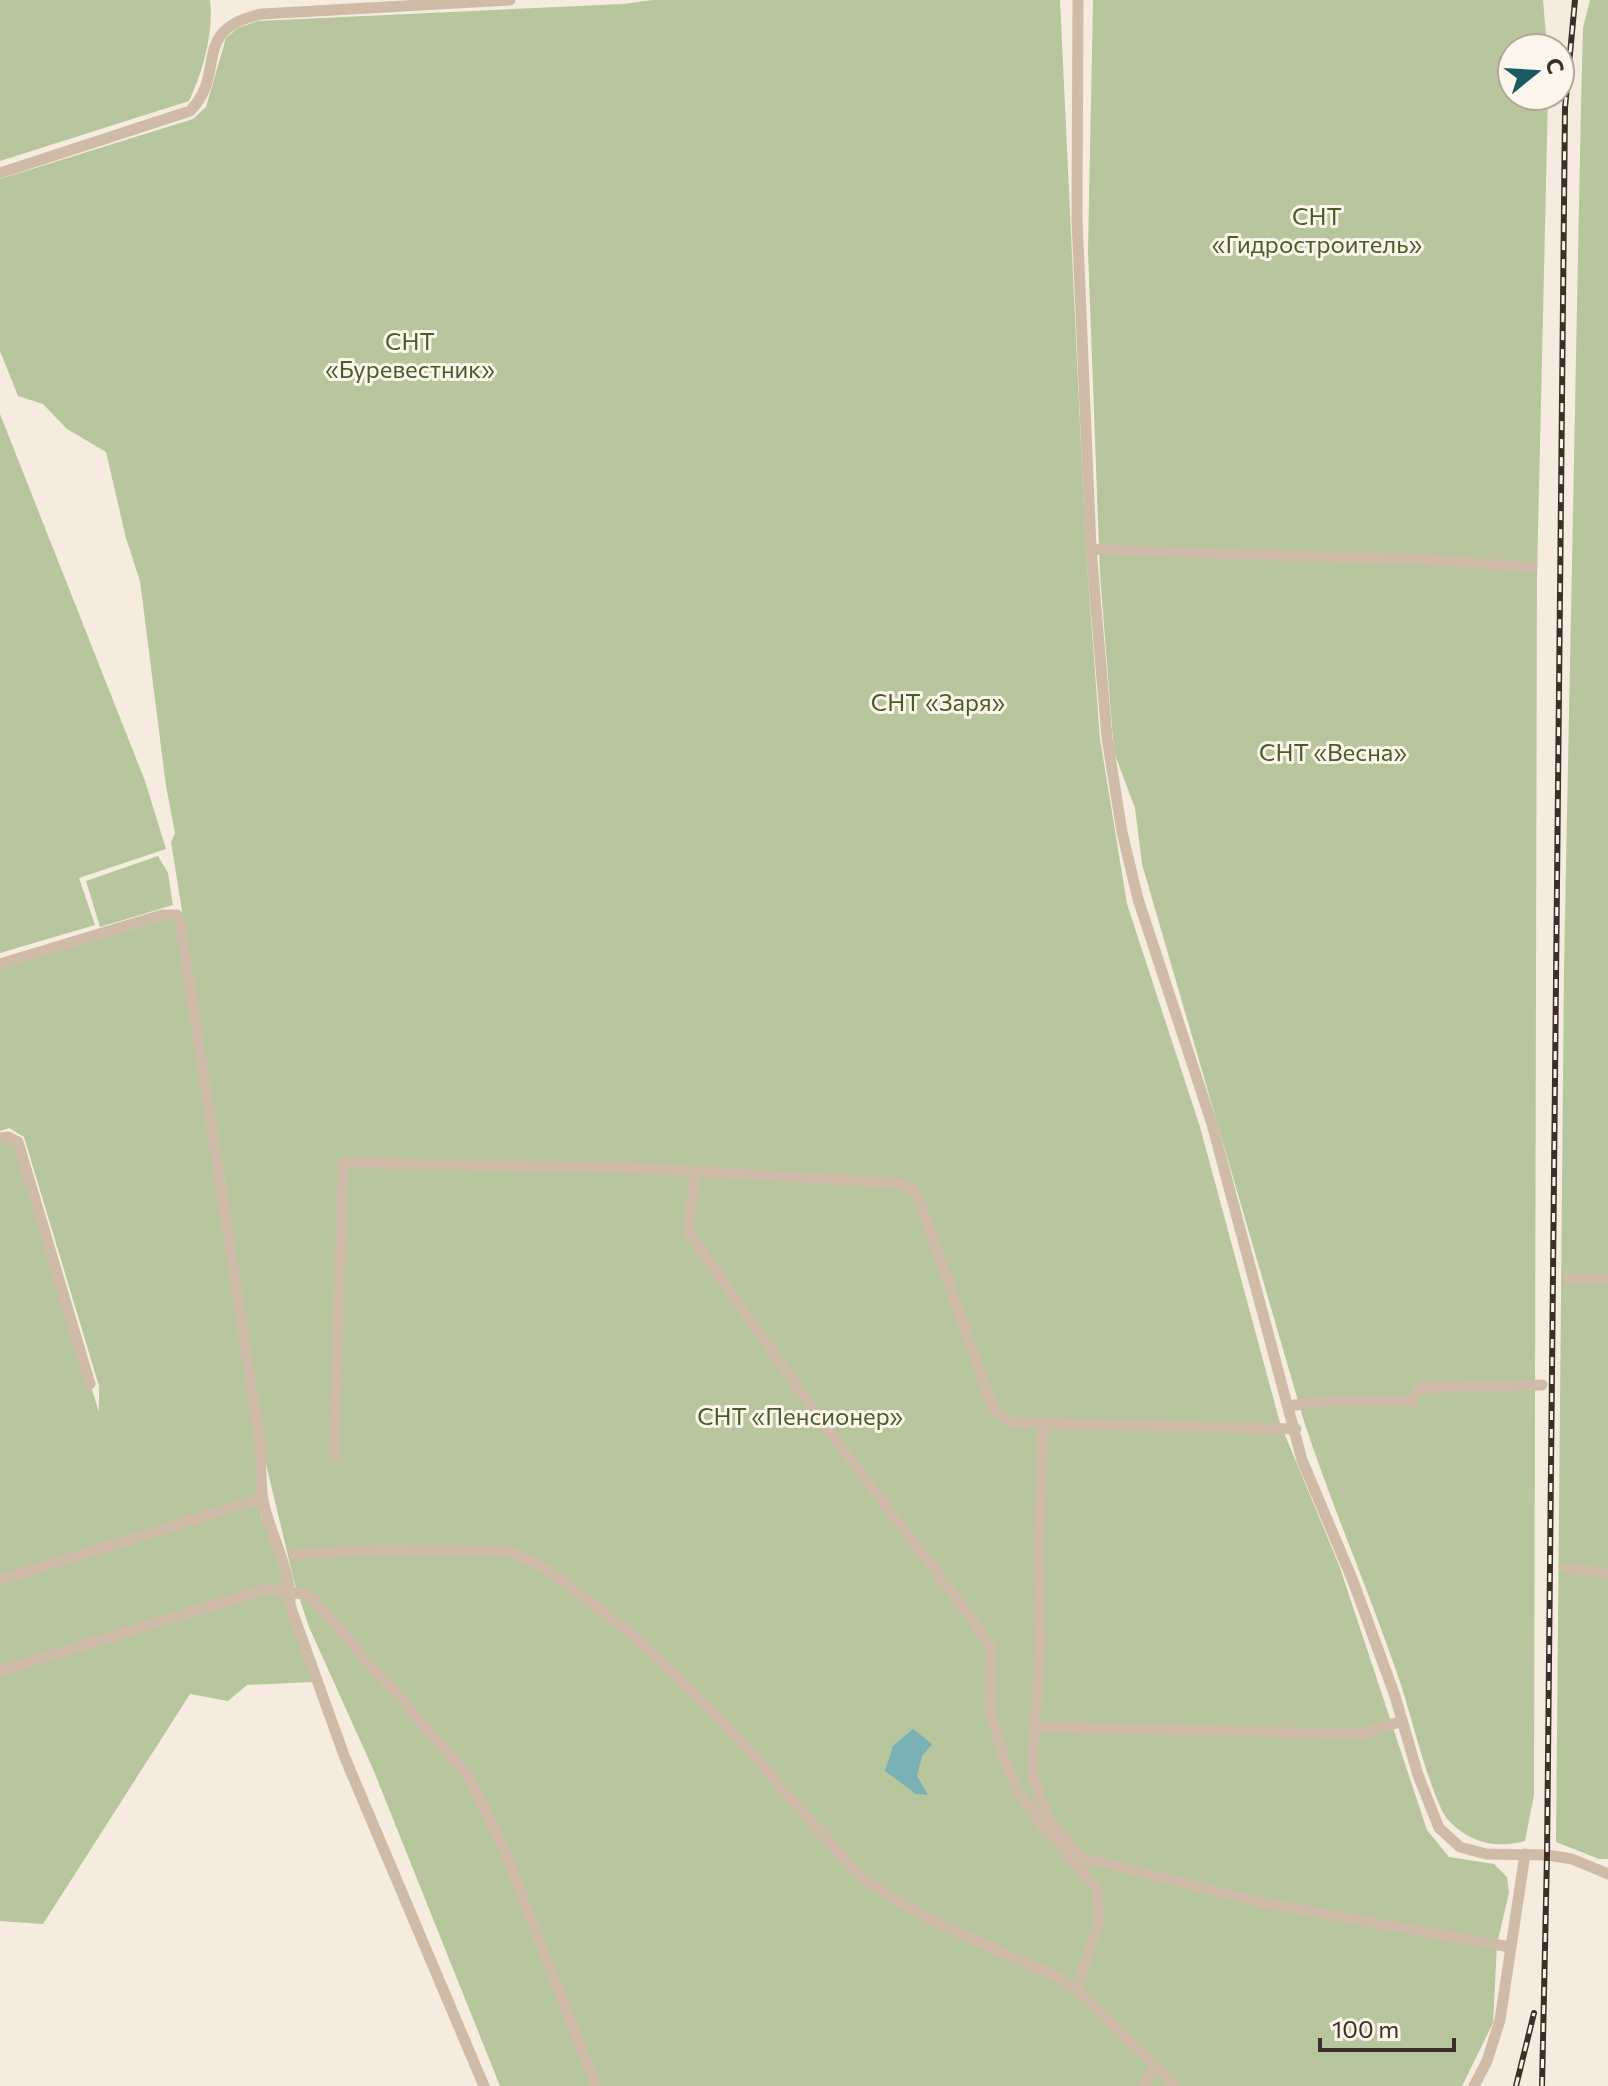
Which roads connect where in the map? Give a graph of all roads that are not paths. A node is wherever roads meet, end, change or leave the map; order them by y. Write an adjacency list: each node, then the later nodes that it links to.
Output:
1 (510, 0): 3 (street)
2 (1078, 0): 4 (street)
3 (0, 173)
4 (1091, 549): 5 (street); 13 (street)
5 (1532, 567)
6 (0, 964): 17 (street)
7 (0, 1138): 11 (street)
8 (695, 1171): 14 (street); 16 (street); 29 (street)
9 (1568, 1279): 10 (street)
10 (1608, 1279)
11 (90, 1384)
12 (1542, 1385): 13 (street)
13 (1289, 1406): 15 (street)
14 (1043, 1423): 15 (street); 25 (street)
15 (1296, 1429): 24 (street)
16 (334, 1458)
17 (263, 1501): 21 (street); 22 (street)
18 (294, 1554): 29 (street)
19 (1565, 1568): 20 (street)
20 (1608, 1573)
21 (0, 1580)
22 (291, 1592): 23 (street); 31 (street); 32 (street)
23 (0, 1671)
24 (1402, 1721): 25 (street); 26 (street)
25 (1035, 1727): 28 (street)
26 (1525, 1854): 27 (street); 28 (street)
27 (1608, 1873)
28 (1510, 1947): 35 (street)
29 (1077, 1991): 30 (street)
30 (1157, 2067): 33 (street); 34 (street)
31 (484, 2086)
32 (596, 2086)
33 (1143, 2086)
34 (1174, 2086)
35 (1474, 2086)

